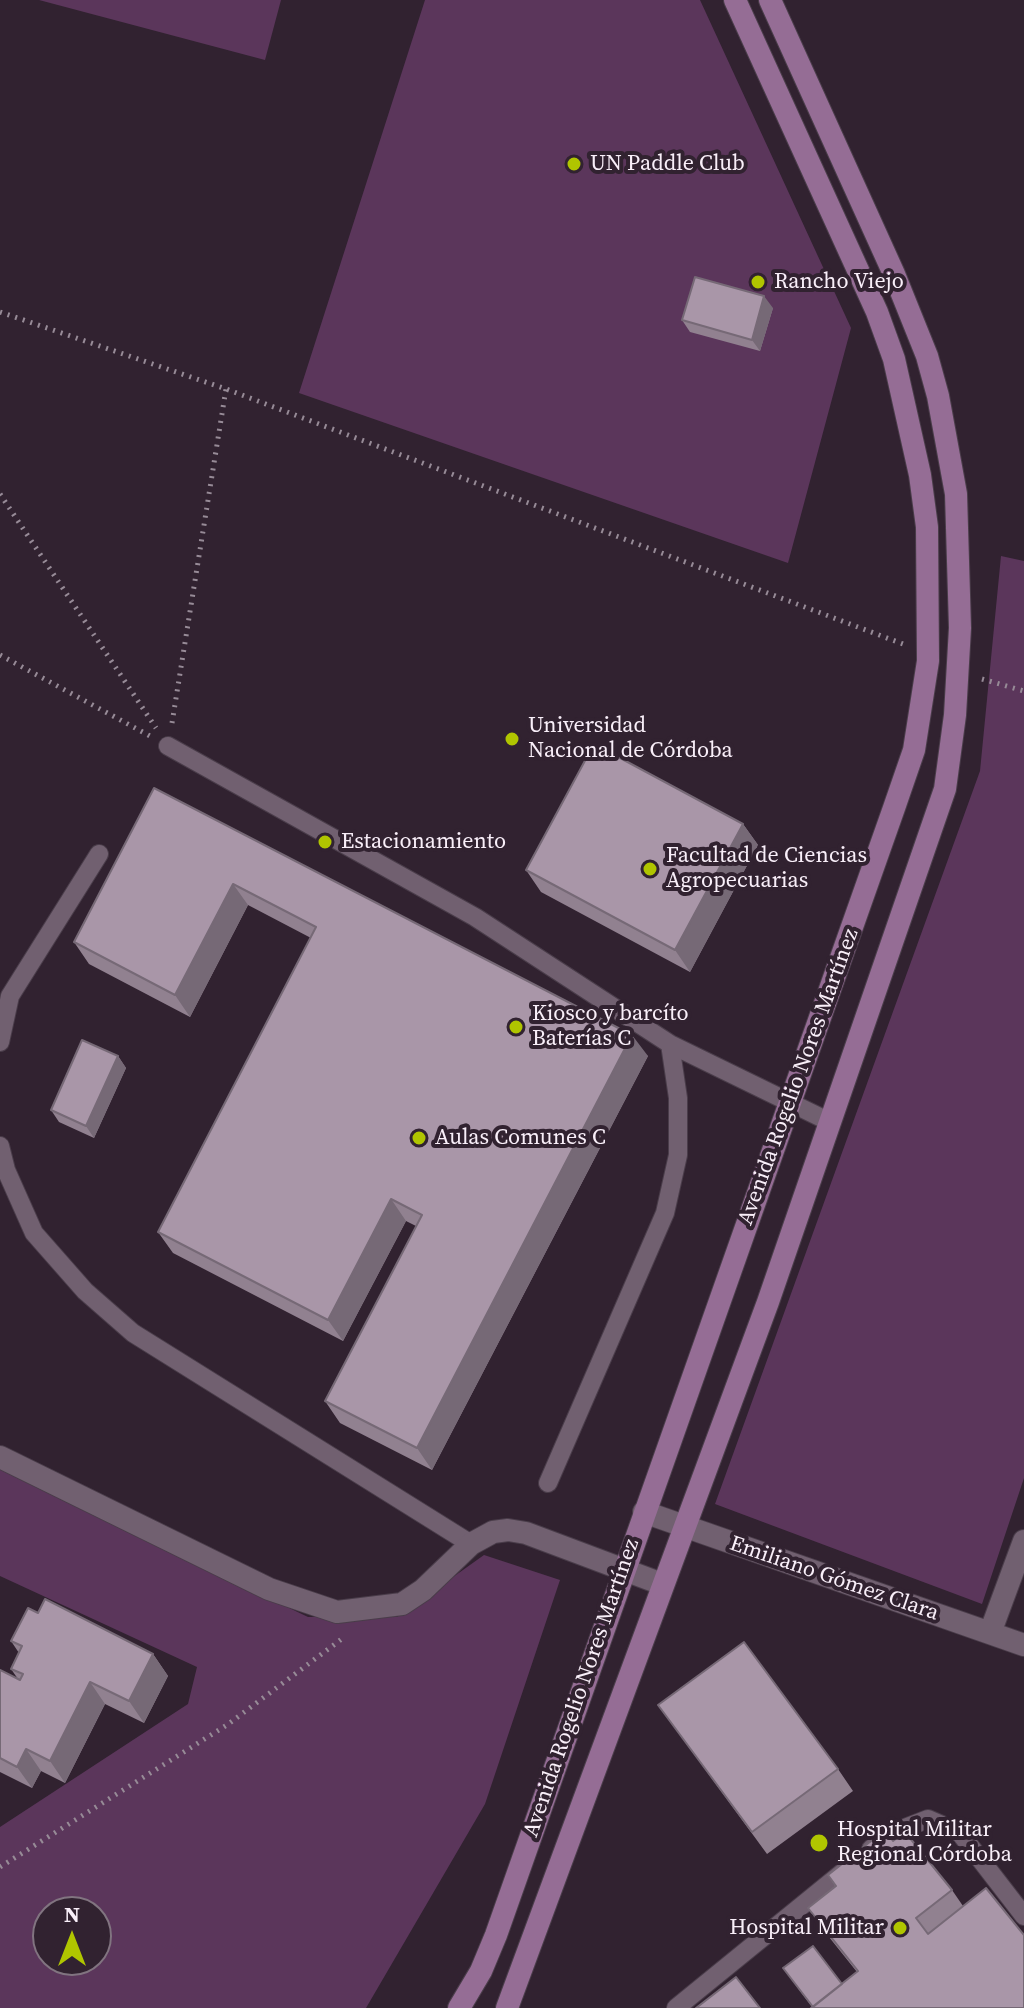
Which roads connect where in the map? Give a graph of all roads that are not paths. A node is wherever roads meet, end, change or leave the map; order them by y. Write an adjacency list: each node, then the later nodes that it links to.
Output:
1 (735, 0): 7 (main road, Avenida Rogelio Nores Martínez)
2 (770, 0): 8 (main road, Avenida Rogelio Nores Martínez)
3 (168, 746): 6 (lane)
4 (99, 854): 5 (lane)
5 (0, 1042)
6 (670, 1044): 7 (lane); 11 (lane)
7 (790, 1103): 8 (lane); 12 (main road, Avenida Rogelio Nores Martínez)
8 (830, 1122): 13 (main road, Avenida Rogelio Nores Martínez)
9 (0, 1146): 15 (lane)
10 (0, 1457): 15 (street)
11 (548, 1483)
12 (644, 1512): 13 (street, Emiliano Gómez Clara); 16 (main road, Avenida Rogelio Nores Martínez)
13 (686, 1528): 17 (main road, Avenida Rogelio Nores Martínez); 18 (street, Emiliano Gómez Clara)
14 (1024, 1541): 18 (street)
15 (471, 1544): 16 (street)
16 (623, 1569): 17 (street); 21 (main road, Avenida Rogelio Nores Martínez)
17 (662, 1584): 22 (main road, Avenida Rogelio Nores Martínez)
18 (990, 1633): 19 (street, Emiliano Gómez Clara)
19 (1024, 1645)
20 (1024, 1916): 23 (lane)
21 (459, 2008)
22 (507, 2008)
23 (676, 2008)

